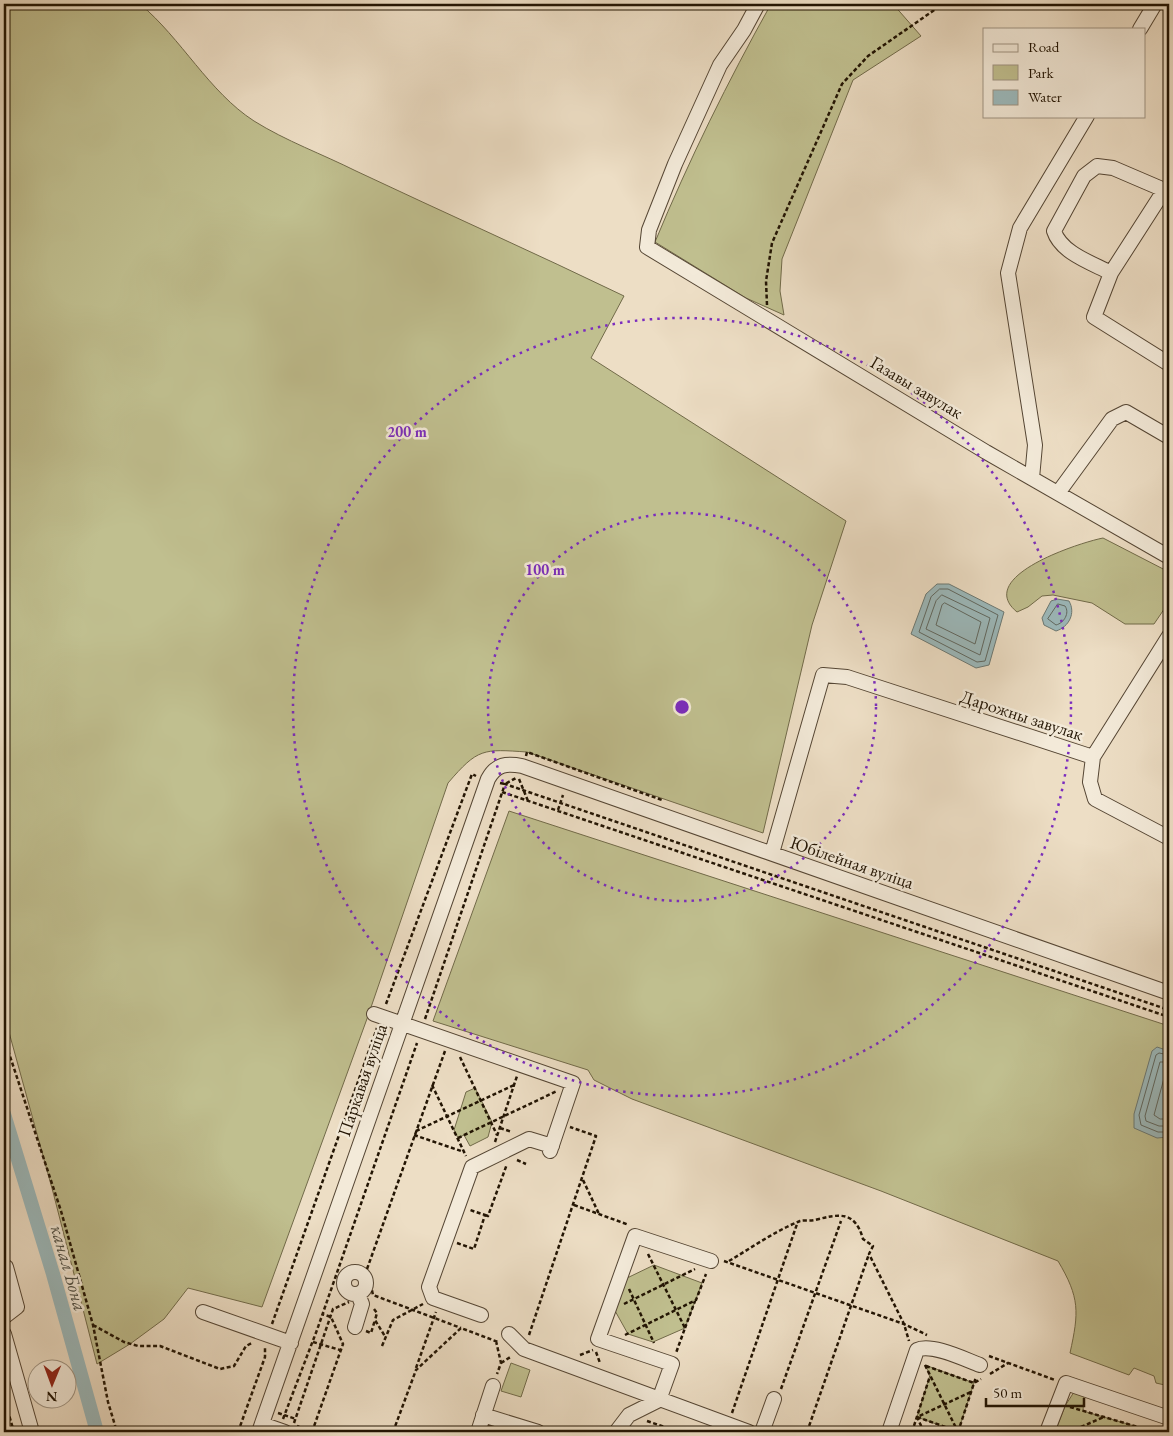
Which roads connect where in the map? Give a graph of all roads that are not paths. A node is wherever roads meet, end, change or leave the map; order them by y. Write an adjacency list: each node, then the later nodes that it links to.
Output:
1 (758, 4): 9 (street, Газавы завулак)
2 (1155, 4): 3 (street)
3 (1141, 28)
4 (1086, 118): 9 (street)
5 (1167, 191): 6 (street); 6 (street)
6 (1111, 274): 7 (street)
7 (1169, 364)
8 (1169, 437): 10 (street)
9 (1032, 478): 10 (street, Газавы завулак)
10 (1058, 493): 11 (street, Газавы завулак)
11 (1169, 557)
12 (1169, 636): 13 (street)
13 (1093, 758): 15 (street, Дарожны завулак); 16 (street, Дарожны завулак)
14 (520, 772): 16 (street, Юбілейная вуліца); 19 (street, Паркавая вуліца)
15 (1169, 838)
16 (772, 853): 17 (street, Юбілейная вуліца)
17 (1169, 993)
18 (378, 1015): 19 (street)
19 (402, 1022): 24 (street); 29 (street, Паркавая вуліца)
20 (711, 1260): 33 (street)
21 (4, 1266): 25 (street)
22 (359, 1269): 26 (street)
23 (203, 1312): 29 (street)
24 (481, 1315)
25 (4, 1317)
26 (355, 1327)
27 (4, 1334): 37 (street)
28 (503, 1338): 33 (street)
29 (291, 1344): 36 (street, Паркавая вуліца)
30 (980, 1365): 43 (street)
31 (493, 1386): 34 (street)
32 (777, 1394): 42 (street)
33 (660, 1400): 40 (street); 41 (street)
34 (484, 1414): 38 (street); 39 (street)
35 (1169, 1418): 44 (street)
36 (270, 1429)
37 (32, 1432)
38 (478, 1432)
39 (538, 1432)
40 (616, 1432)
41 (750, 1432)
42 (762, 1432)
43 (889, 1432)
44 (1047, 1432)

